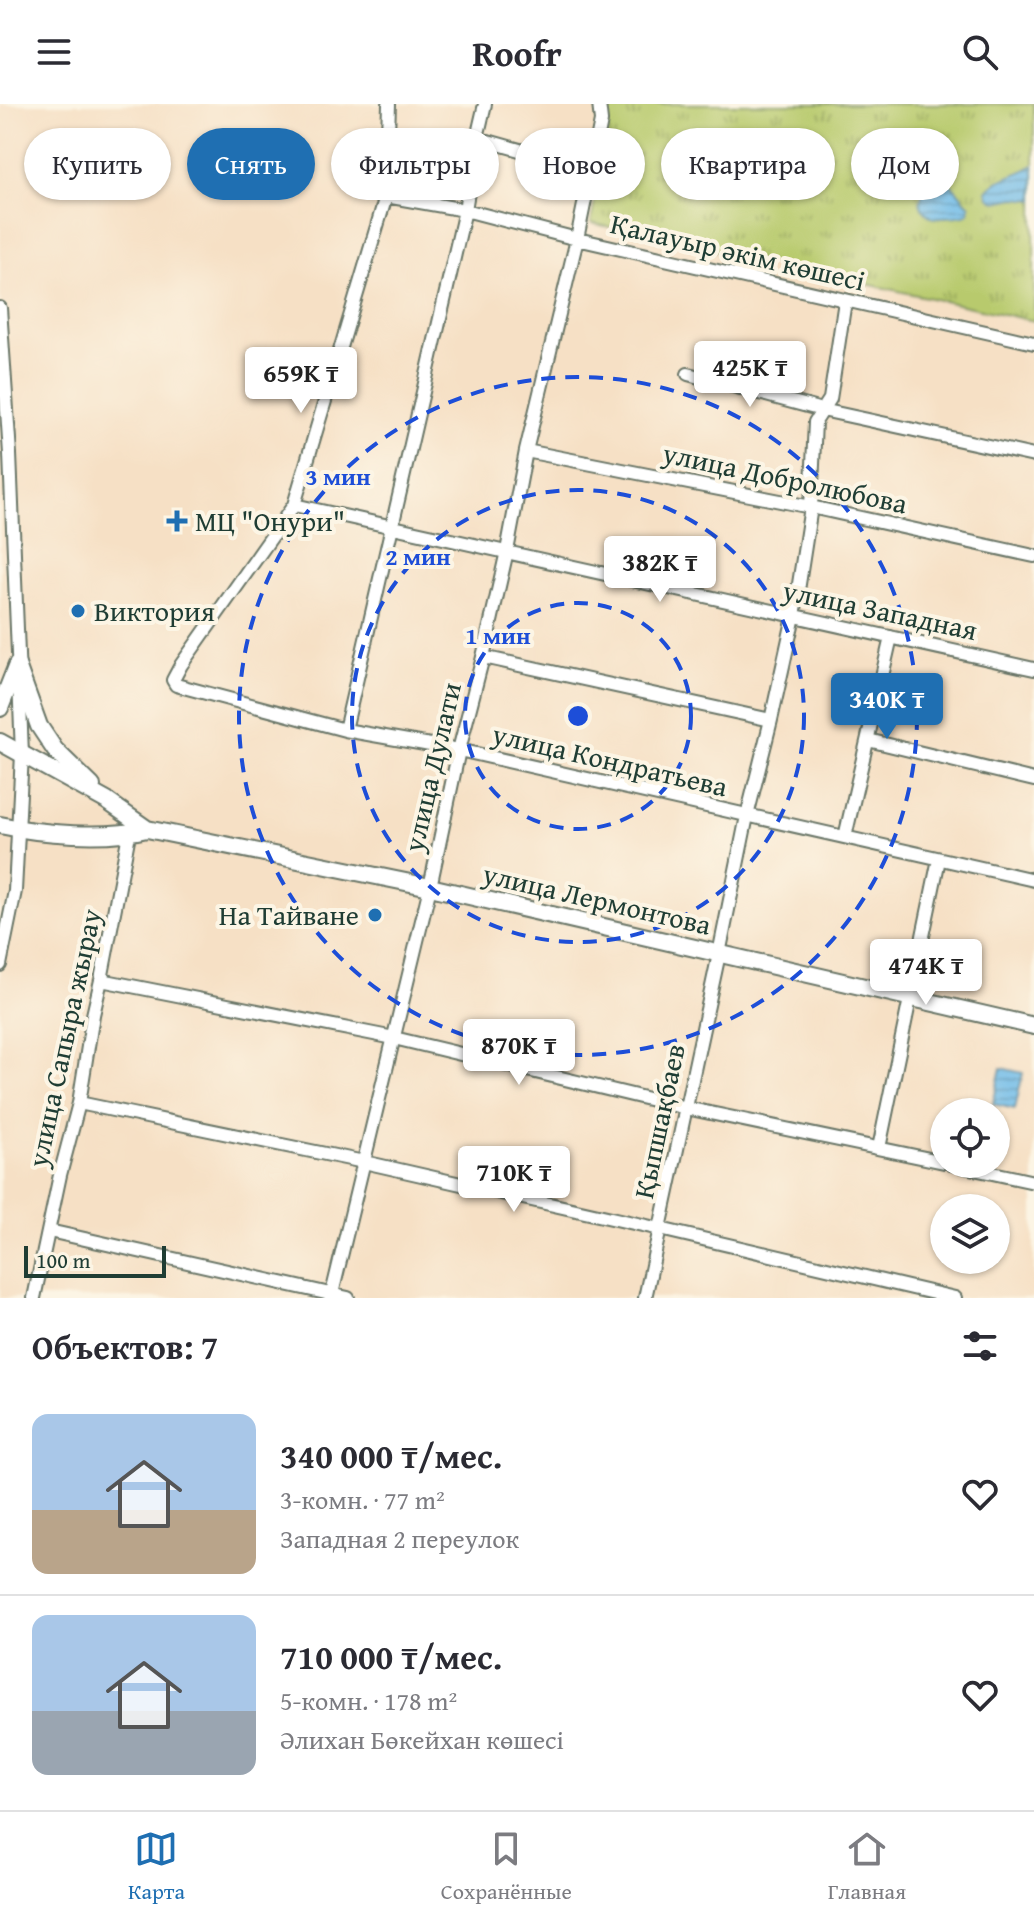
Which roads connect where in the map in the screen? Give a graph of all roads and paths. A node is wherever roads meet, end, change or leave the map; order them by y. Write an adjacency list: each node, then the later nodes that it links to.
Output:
1 (389, 104): 4 (street)
2 (485, 104): 5 (street)
3 (599, 104): 6 (street, улица Дулати)
4 (388, 128)
5 (479, 128)
6 (600, 128)
7 (385, 200): 20 (street)
8 (409, 200): 11 (street, Қалауыр әкім көшесі)
9 (467, 200): 11 (street)
10 (585, 200): 12 (street, улица Дулати)
11 (465, 210): 12 (street, Қалауыр әкім көшесі); 22 (street)
12 (577, 239): 13 (street, Қалауыр әкім көшесі); 18 (street, улица Дулати)
13 (845, 301): 15 (street, Қалауыр әкім көшесі); 17 (street, Қыпшақбаев)
14 (0, 308): 28 (street)
15 (1034, 343)
16 (688, 374): 17 (street)
17 (822, 410): 19 (street); 21 (street, Қыпшақбаев)
18 (526, 451): 21 (street, улица Добролюбова); 23 (street, улица Дулати)
19 (1034, 456)
20 (294, 505): 22 (street, улица Западная); 32 (street, улица Кондратьева)
21 (811, 507): 24 (street, улица Добролюбова); 25 (street, Қыпшақбаев)
22 (391, 527): 23 (street, улица Западная); 32 (street)
23 (507, 551): 25 (street, улица Западная); 27 (street, улица Дулати)
24 (1034, 556)
25 (794, 616): 26 (street, улица Западная); 31 (street, Қыпшақбаев)
26 (891, 637): 29 (street, улица Западная); 33 (street)
27 (483, 657): 31 (street); 35 (street, улица Дулати)
28 (17, 665): 30 (main road); 36 (street); 38 (main road)
29 (1034, 669)
30 (0, 708)
31 (771, 720): 39 (street, Қыпшақбаев)
32 (345, 730): 35 (street, улица Кондратьева)
33 (868, 740): 37 (street); 44 (street)
34 (0, 742): 36 (main road)
35 (459, 750): 39 (street, улица Кондратьева); 47 (street, улица Дулати)
36 (22, 754): 38 (main road); 41 (street)
37 (1034, 780)
38 (107, 801): 42 (main road)
39 (747, 816): 44 (street, улица Кондратьева); 48 (street, Қыпшақбаев)
40 (0, 825): 41 (main road)
41 (18, 829): 43 (main road); 49 (street)
42 (147, 829): 43 (main road); 47 (main road, улица Лермонтова)
43 (129, 834): 50 (street, улица Сапыра жырау)
44 (845, 837): 45 (street, улица Кондратьева)
45 (939, 859): 46 (street, улица Кондратьева); 51 (street)
46 (1034, 880)
47 (430, 887): 48 (main road, улица Лермонтова); 53 (street, улица Дулати)
48 (719, 954): 51 (main road, улица Лермонтова); 55 (street, Қыпшақбаев)
49 (0, 965)
50 (101, 980): 53 (street); 54 (street, улица Сапыра жырау)
51 (910, 997): 52 (main road, улица Лермонтова); 56 (street)
52 (1034, 1026)
53 (394, 1038): 55 (street); 58 (street, улица Дулати)
54 (79, 1103): 58 (street); 62 (street, улица Сапыра жырау)
55 (686, 1108): 56 (street); 61 (street, Қыпшақбаев)
56 (879, 1148): 57 (street)
57 (930, 1159)
58 (364, 1162): 61 (street); 63 (street, улица Дулати)
59 (1010, 1177): 60 (street)
60 (1034, 1182)
61 (660, 1229): 66 (street, Қыпшақбаев); 67 (street)
62 (49, 1231): 63 (street); 64 (street, улица Сапыра жырау)
63 (332, 1296): 65 (street)
64 (34, 1298)
65 (348, 1298)
66 (645, 1298)
67 (955, 1298)

